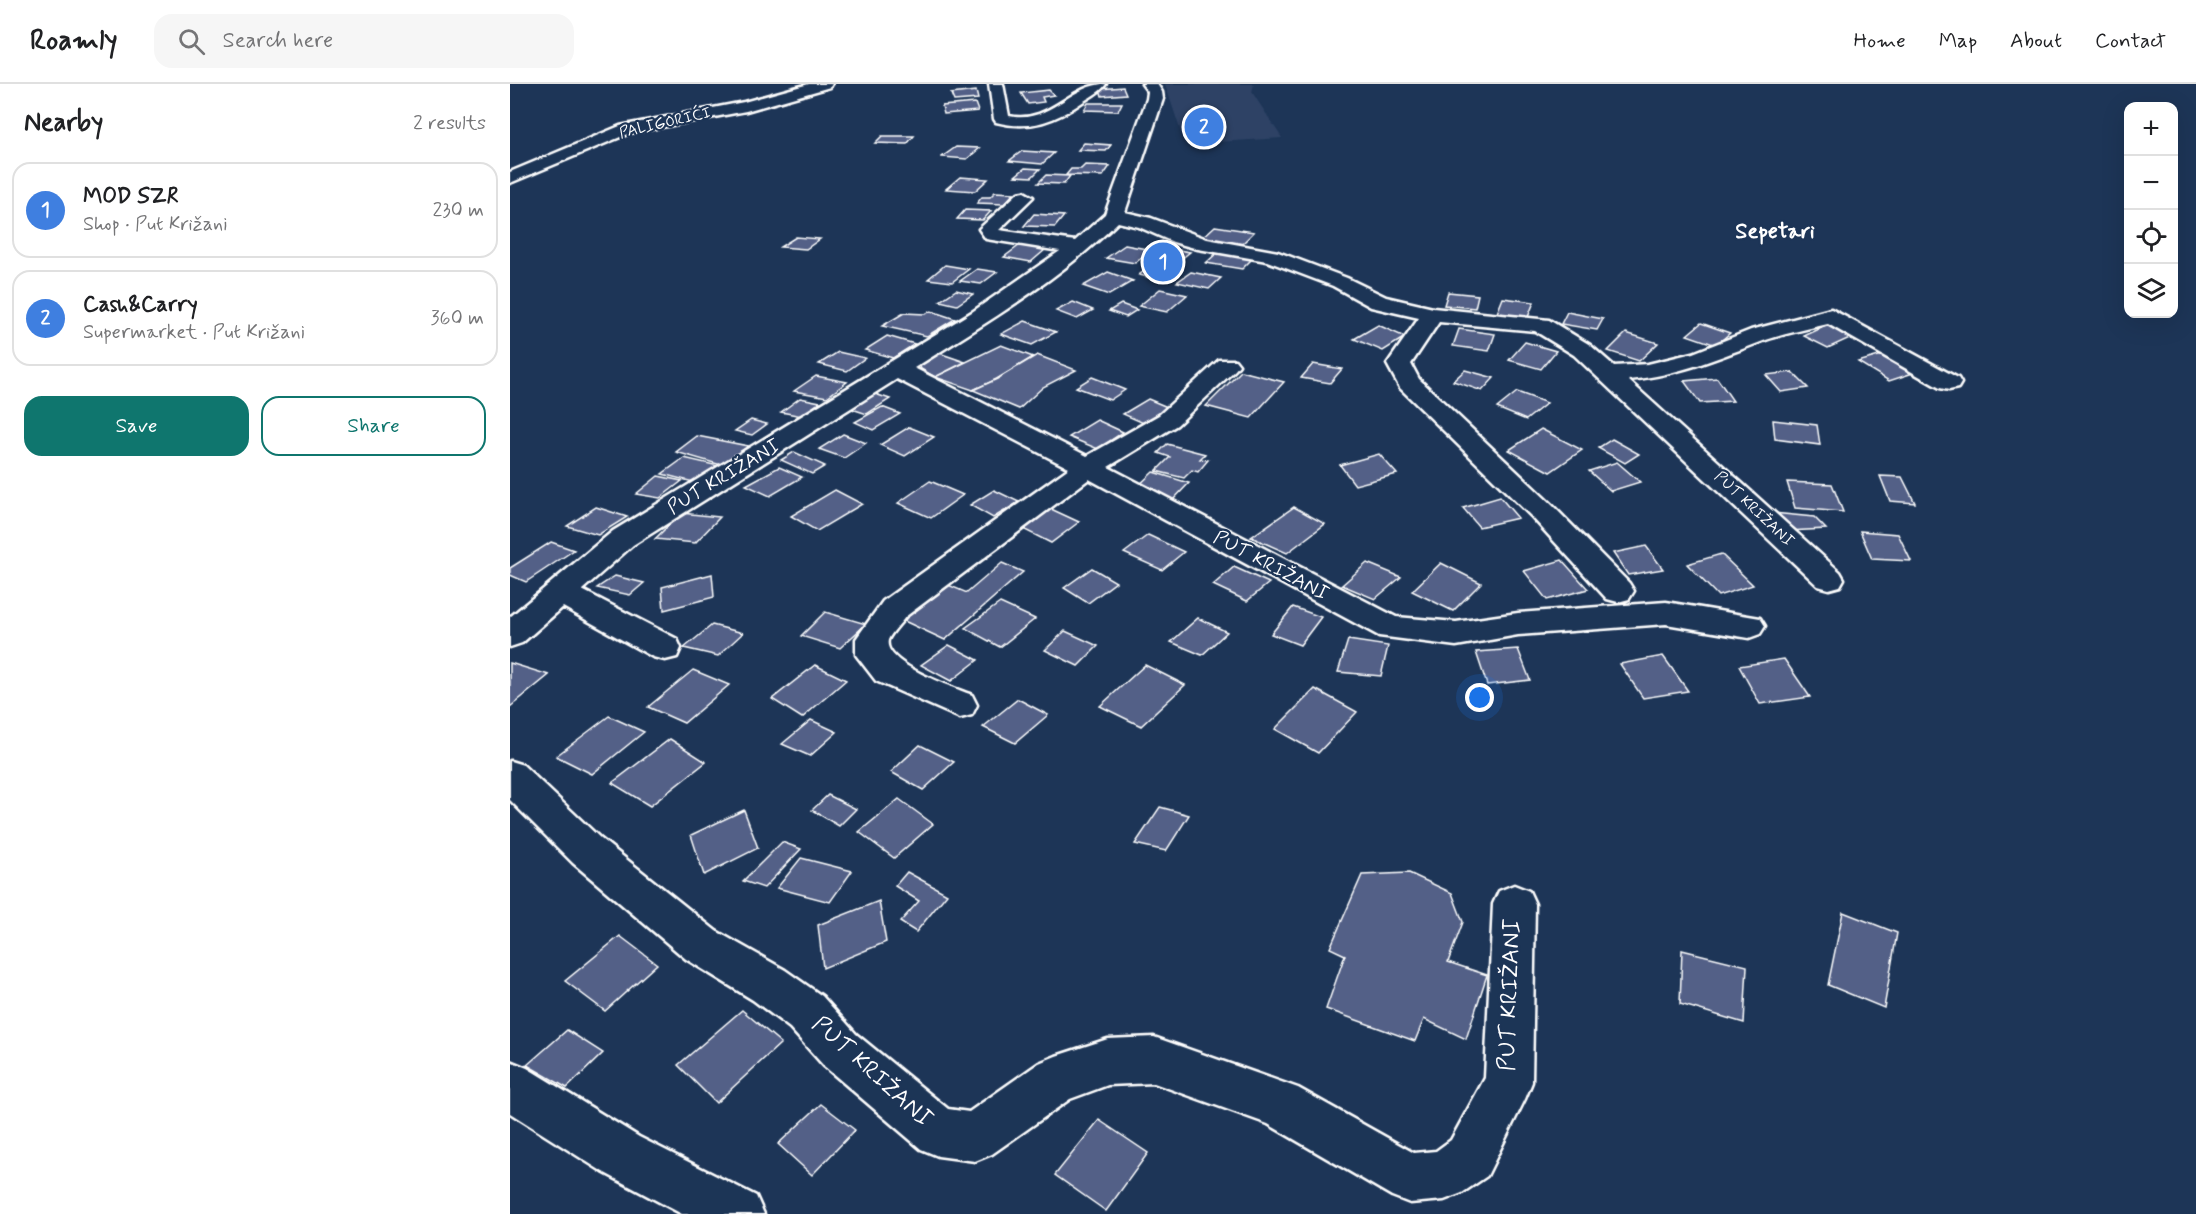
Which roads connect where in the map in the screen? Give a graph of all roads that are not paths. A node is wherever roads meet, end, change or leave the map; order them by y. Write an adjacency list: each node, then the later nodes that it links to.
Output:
1 (825, 84): 5 (street, PALIGORIĆI)
2 (996, 84): 3 (street)
3 (1099, 84)
4 (1149, 84): 7 (street, PUT KRIŽANI)
5 (510, 178)
6 (1024, 197): 8 (street)
7 (1114, 216): 8 (street, PUT KRIŽANI); 9 (street, PUT KRIŽANI)
8 (1079, 248): 11 (street, PUT KRIŽANI)
9 (1433, 315): 12 (street, PUT KRIŽANI); 17 (street)
10 (1227, 365): 14 (street)
11 (896, 369): 14 (street, PUT KRIŽANI); 16 (street, PUT KRIŽANI)
12 (1609, 374): 13 (street); 15 (street, PUT KRIŽANI)
13 (1949, 383)
14 (1086, 468): 18 (street, PUT KRIŽANI); 21 (street)
15 (1829, 579)
16 (558, 591): 19 (street, PUT KRIŽANI); 20 (street)
17 (1618, 591)
18 (1749, 626)
19 (510, 635)
20 (665, 648)
21 (960, 705)
22 (510, 776): 23 (street, PUT KRIŽANI)
23 (1514, 904)
24 (510, 1085): 25 (street)
25 (738, 1214)

